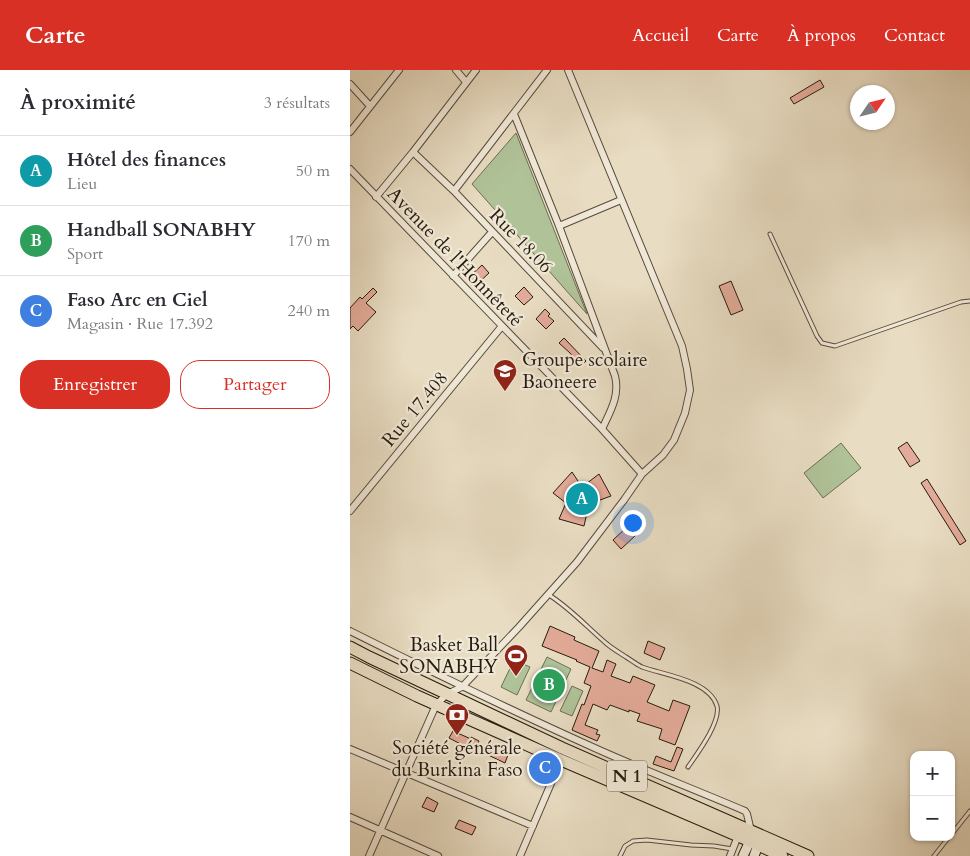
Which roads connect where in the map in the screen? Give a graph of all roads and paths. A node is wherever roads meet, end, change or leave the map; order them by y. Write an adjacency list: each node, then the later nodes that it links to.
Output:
1 (399, 70): 8 (street)
2 (456, 70): 6 (street)
3 (476, 70): 6 (street)
4 (547, 70): 9 (street)
5 (568, 70): 15 (street)
6 (466, 82): 11 (street)
7 (350, 84): 8 (street)
8 (370, 106): 10 (street)
9 (514, 114): 13 (street); 16 (street)
10 (350, 132)
11 (413, 152): 13 (street, Rue 18.06); 14 (street)
12 (350, 169): 14 (street, Avenue de l'Honnêteté)
13 (454, 191): 17 (street, Rue 18.06)
14 (376, 197): 19 (street, Avenue de l'Honnêteté)
15 (622, 200): 16 (street); 24 (street)
16 (559, 226): 22 (street)
17 (492, 232): 19 (street); 22 (street, Rue 18.06)
18 (770, 234): 20 (lane)
19 (453, 276): 21 (street, Avenue de l'Honnêteté)
20 (970, 301)
21 (502, 326): 23 (street, Avenue de l'Honnêteté); 25 (street, Rue 17.408)
22 (606, 351): 23 (street)
23 (602, 429): 24 (street, Avenue de l'Honnêteté)
24 (642, 474): 26 (street)
25 (350, 511)
26 (548, 594): 30 (street); 35 (lane)
27 (350, 631): 30 (street)
28 (350, 647): 31 (highway, N 1)
29 (350, 663): 32 (highway, N 1)
30 (462, 687): 31 (street); 44 (street)
31 (447, 694): 32 (street); 44 (highway, N 1)
32 (436, 705): 34 (highway, N 1); 36 (street)
33 (350, 749): 36 (street)
34 (561, 760): 39 (street); 42 (highway, N 1)
35 (688, 767)
36 (407, 773): 39 (street); 40 (street)
37 (970, 811): 41 (lane)
38 (350, 817): 40 (street)
39 (533, 826): 48 (street)
40 (381, 830): 46 (street); 47 (street)
41 (955, 830)
42 (738, 836): 44 (highway, N 1); 45 (street)
43 (946, 841): 53 (lane)
44 (755, 842): 50 (main road); 51 (highway, N 1); 52 (highway, N 1)
45 (731, 853): 49 (lane)
46 (370, 856)
47 (438, 856)
48 (520, 856)
49 (620, 856)
50 (744, 856)
51 (782, 856)
52 (808, 856)
53 (934, 856)

